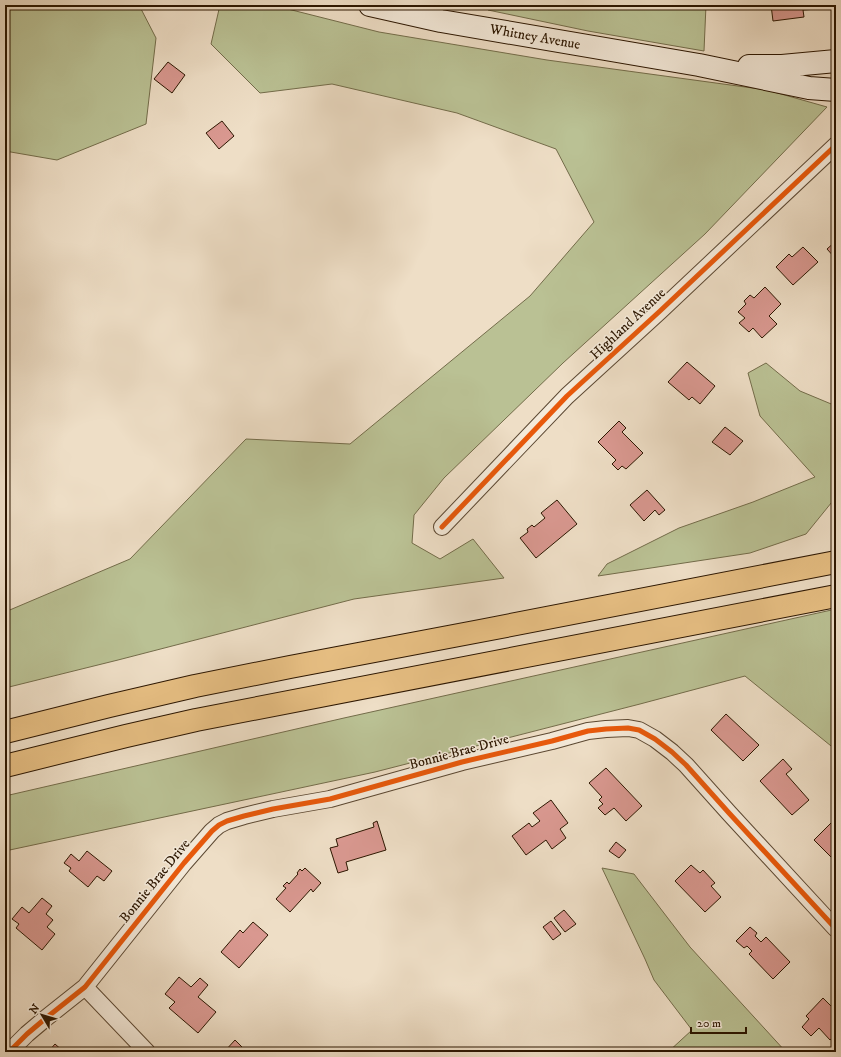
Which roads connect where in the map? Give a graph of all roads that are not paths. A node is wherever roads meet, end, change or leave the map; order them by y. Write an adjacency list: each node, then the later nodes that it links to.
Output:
1 (370, 5): 3 (main road, Whitney Avenue)
2 (836, 61): 3 (main road, Whitney Avenue)
3 (700, 65): 4 (main road, Whitney Avenue)
4 (836, 90)
5 (836, 145): 6 (street, Highland Avenue)
6 (442, 527)
7 (836, 547): 9 (highway)
8 (836, 562): 9 (highway)
9 (775, 573): 11 (highway)
10 (836, 596): 12 (highway)
11 (5, 732)
12 (5, 766)
13 (836, 929): 14 (street, Bonnie Brae Drive)
14 (85, 987): 15 (street, Bonnie Brae Drive); 16 (street)
15 (9, 1052)
16 (147, 1052)

